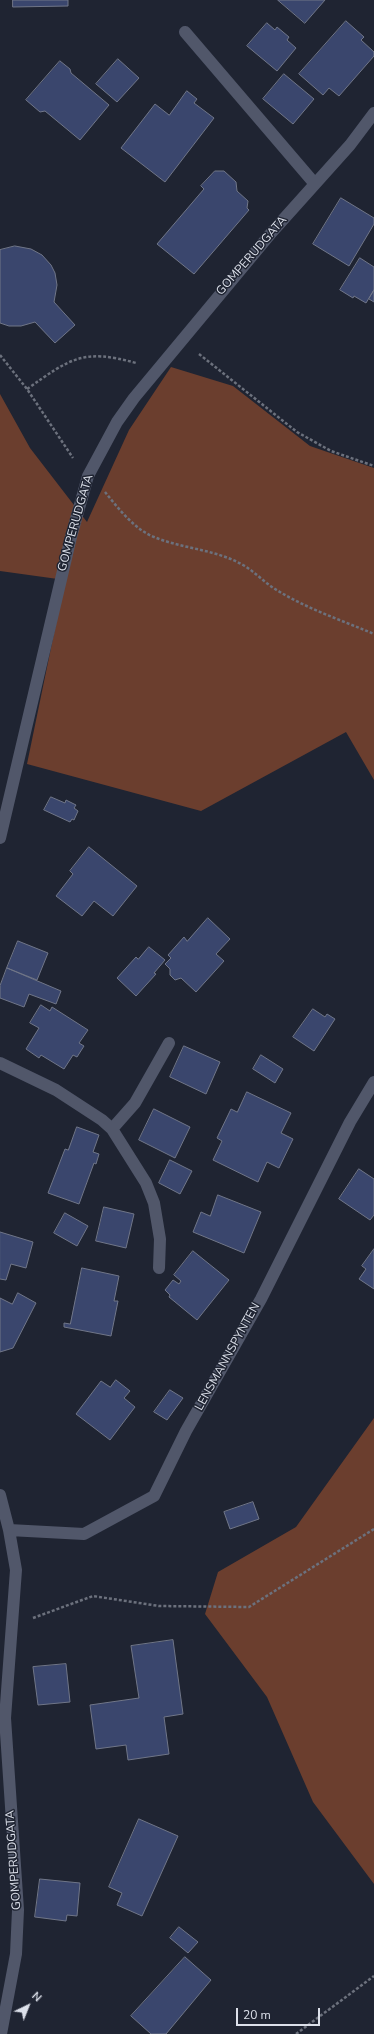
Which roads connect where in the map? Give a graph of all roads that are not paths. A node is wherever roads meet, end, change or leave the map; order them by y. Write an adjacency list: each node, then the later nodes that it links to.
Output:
1 (185, 32): 3 (street)
2 (374, 113): 3 (street, GOMPERUDGATA)
3 (315, 184): 4 (street, GOMPERUDGATA)
4 (0, 838)
5 (169, 1043): 8 (street)
6 (0, 1063): 8 (street)
7 (374, 1082): 11 (street, LENSMANNSPYNTEN)
8 (112, 1130): 9 (street)
9 (159, 1268)
10 (0, 1495): 11 (street, GOMPERUDGATA)
11 (9, 1530): 12 (street, GOMPERUDGATA)
12 (1, 2034)

